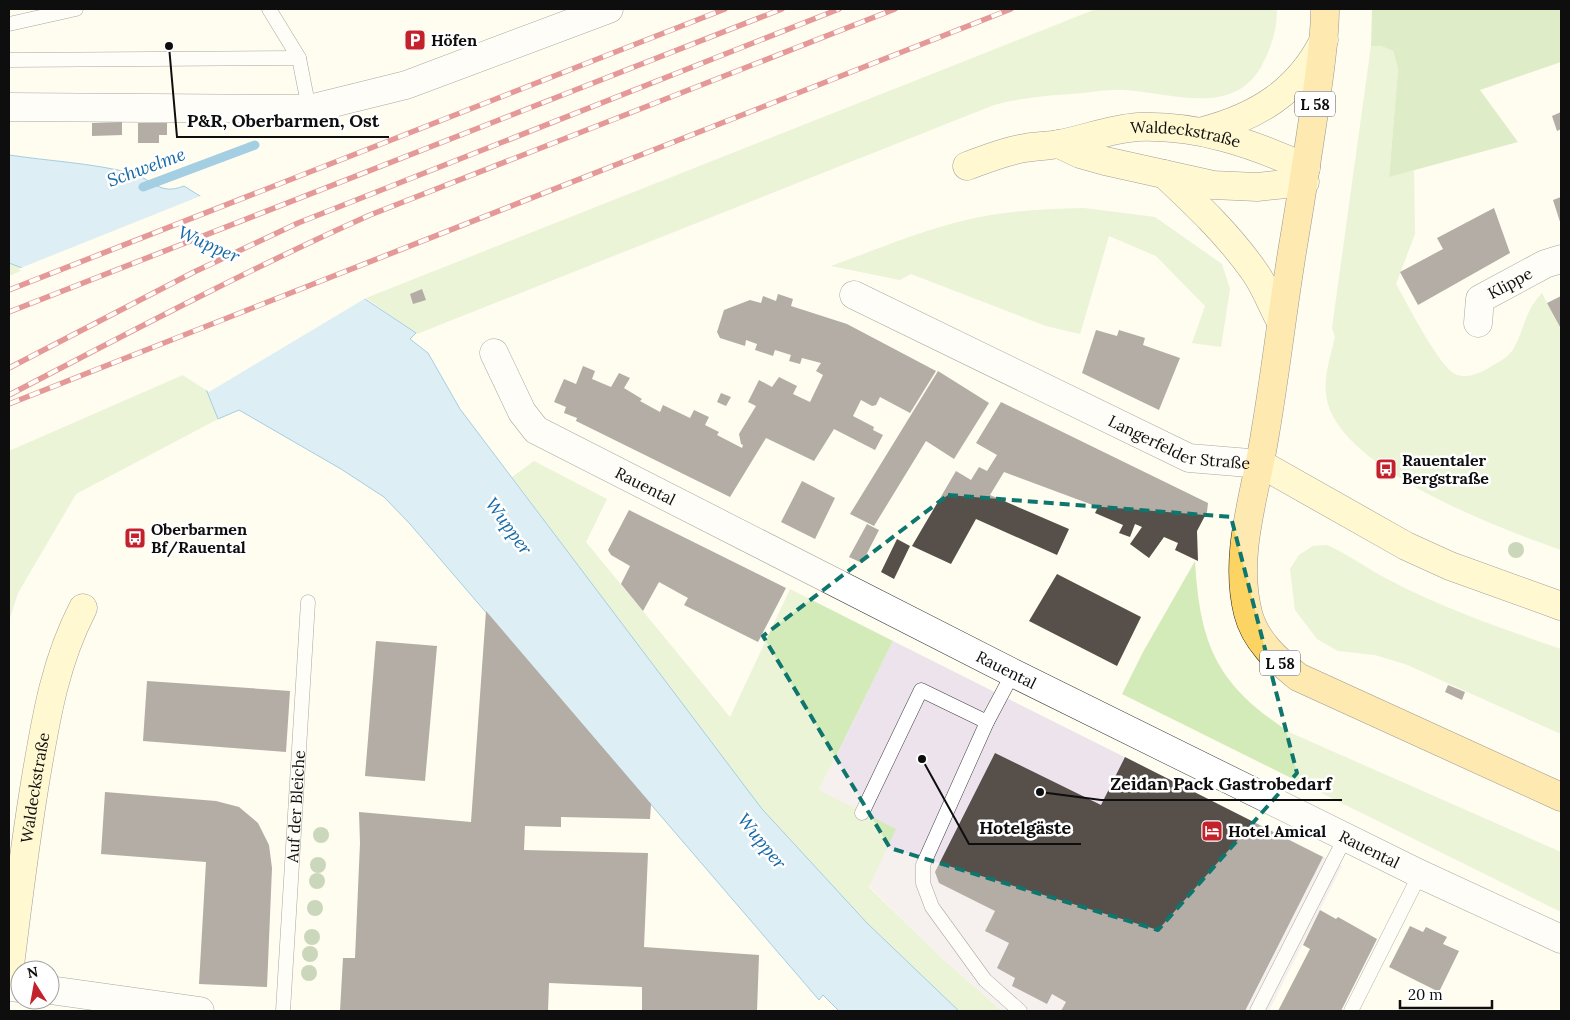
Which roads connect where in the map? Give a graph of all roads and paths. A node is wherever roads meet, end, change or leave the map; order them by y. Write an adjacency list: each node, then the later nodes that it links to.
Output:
1 (76, 9): 6 (lane)
2 (269, 9): 8 (lane)
3 (609, 9): 5 (street)
4 (1325, 9): 7 (main road, L 58)
5 (575, 15): 11 (street)
6 (9, 24)
7 (1324, 40): 12 (main road); 16 (main road, L 58)
8 (299, 58): 9 (lane); 11 (lane)
9 (9, 60)
10 (9, 107): 11 (street)
11 (309, 109)
12 (1203, 132): 13 (main road, Waldeckstraße); 16 (main road, Waldeckstraße)
13 (1059, 144): 14 (main road, Waldeckstraße); 15 (main road)
14 (967, 166)
15 (1162, 173): 16 (main road); 19 (main road)
16 (1306, 175): 19 (main road, L 58)
17 (1561, 259): 20 (street, Klippe)
18 (854, 294): 22 (street, Langerfelder Straße)
19 (1281, 322): 22 (main road, L 58)
20 (1478, 323)
21 (494, 353): 26 (street, Rauental)
22 (1260, 464): 24 (main road, Langerfelder Straße); 28 (main road, L 58)
23 (308, 602): 36 (lane, Auf der Bleiche)
24 (1561, 606)
25 (83, 608): 33 (main road, Waldeckstraße)
26 (1014, 673): 27 (lane); 30 (street, Rauental)
27 (987, 722): 29 (lane); 37 (lane)
28 (1561, 797)
29 (862, 813)
30 (1346, 836): 31 (street, Rauental); 38 (lane)
31 (1420, 874): 32 (street, Rauental); 39 (lane)
32 (1561, 939)
33 (9, 974)
34 (60, 991): 35 (street)
35 (200, 1011)
36 (283, 1011)
37 (1020, 1011)
38 (1257, 1011)
39 (1351, 1011)

